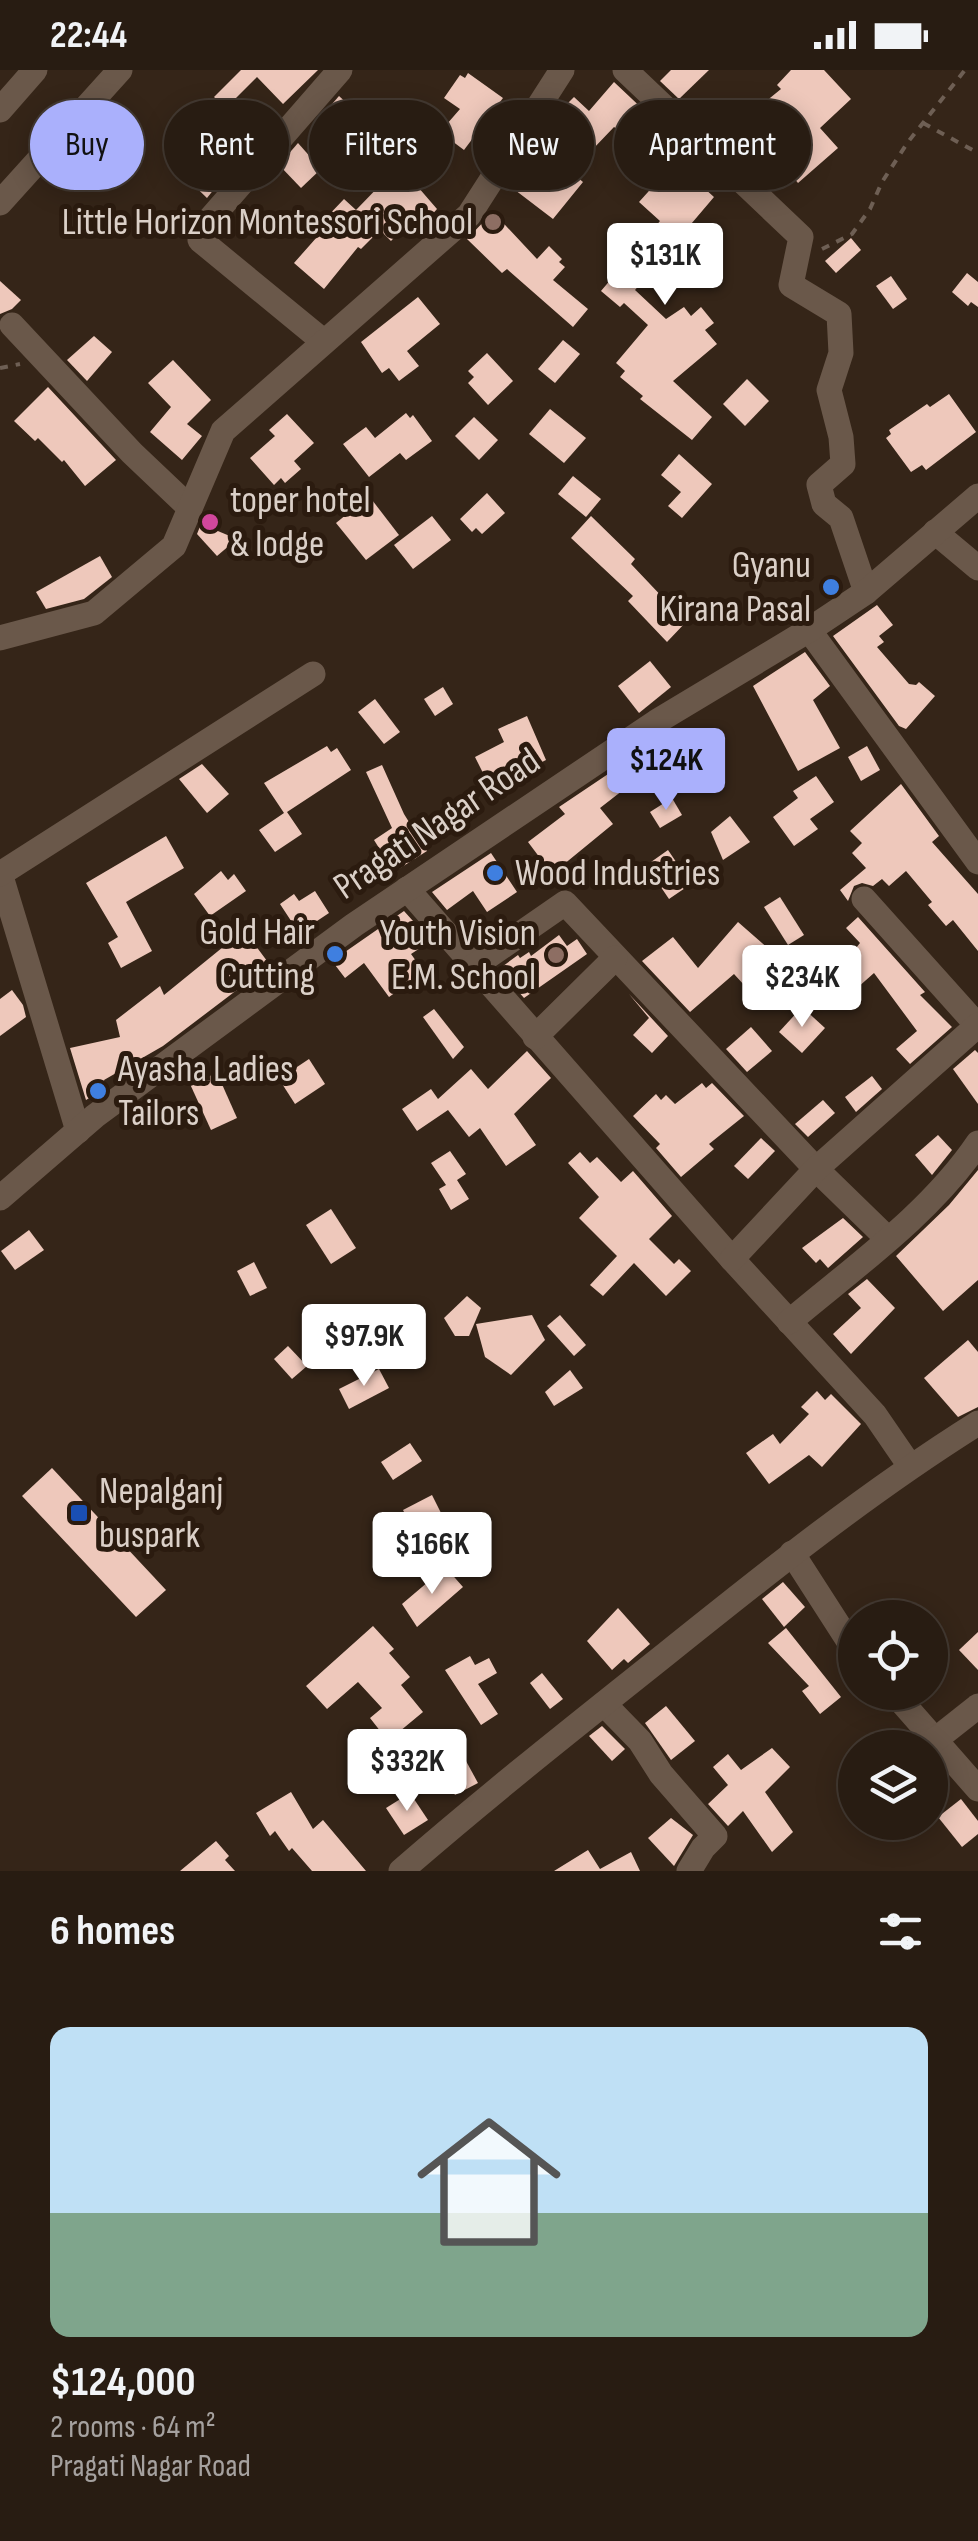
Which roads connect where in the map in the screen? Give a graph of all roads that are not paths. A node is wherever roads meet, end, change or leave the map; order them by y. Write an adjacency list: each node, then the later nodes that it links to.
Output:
1 (35, 70): 6 (street)
2 (120, 70): 7 (street)
3 (340, 70): 9 (street)
4 (562, 70): 9 (street)
5 (625, 70): 14 (street)
6 (0, 110)
7 (0, 203)
8 (12, 325): 11 (street)
9 (324, 341): 11 (street)
10 (978, 496): 12 (street, Pragati Nagar Road)
11 (190, 508): 16 (street)
12 (935, 532): 13 (street); 14 (street, Pragati Nagar Road)
13 (978, 568)
14 (866, 592): 15 (street, Pragati Nagar Road)
15 (809, 630): 18 (street); 20 (street, Pragati Nagar Road)
16 (0, 638)
17 (313, 674): 19 (street)
18 (978, 862)
19 (0, 874): 26 (street)
20 (407, 890): 23 (street); 26 (street, Pragati Nagar Road)
21 (864, 900): 24 (street)
22 (615, 958): 23 (street); 25 (street); 28 (street)
23 (474, 966): 25 (street)
24 (977, 1025): 28 (street)
25 (536, 1037): 31 (street)
26 (78, 1131): 29 (street, Pragati Nagar Road)
27 (978, 1143): 30 (street)
28 (816, 1169): 30 (street); 31 (street)
29 (0, 1198)
30 (888, 1239): 32 (street)
31 (732, 1258): 32 (street)
32 (789, 1322): 34 (street)
33 (978, 1423): 34 (street)
34 (910, 1466): 35 (street)
35 (792, 1553): 36 (street); 37 (street)
36 (838, 1624)
37 (604, 1704): 44 (street); 45 (street)
38 (978, 1706): 41 (street)
39 (908, 1710): 40 (street)
40 (927, 1730)
41 (948, 1730)
42 (948, 1754): 43 (street)
43 (978, 1789)
44 (400, 1871)
45 (689, 1871)

